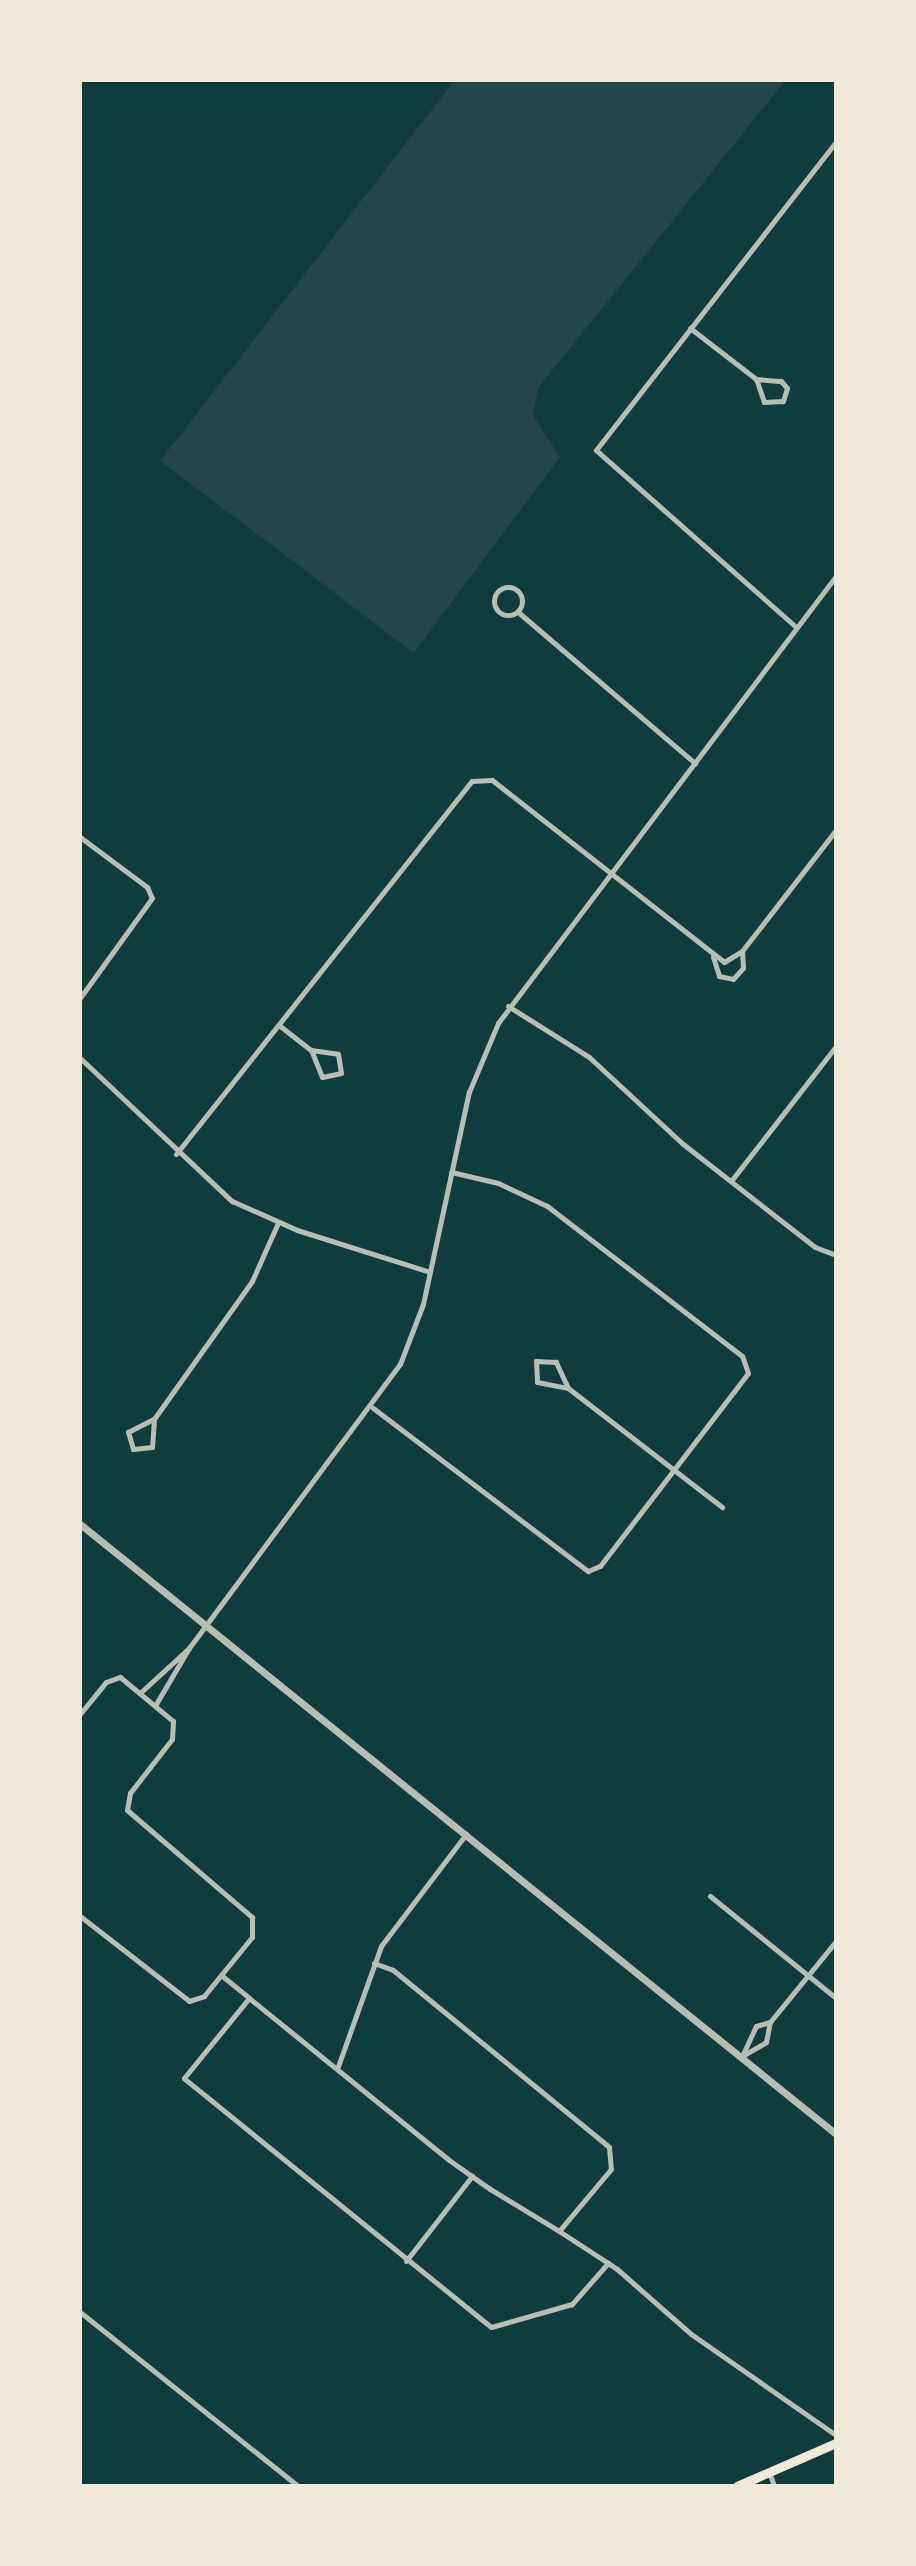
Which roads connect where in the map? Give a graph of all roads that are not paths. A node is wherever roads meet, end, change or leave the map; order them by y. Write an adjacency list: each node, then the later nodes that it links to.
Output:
1 (835, 142): 2 (street)
2 (690, 328): 3 (street); 6 (street)
3 (755, 379): 3 (street)
4 (835, 576): 6 (street)
5 (518, 612): 5 (street); 7 (street)
6 (796, 627): 7 (street)
7 (695, 762): 10 (street)
8 (835, 830): 11 (street)
9 (80, 837): 13 (street)
10 (609, 875): 12 (street); 14 (street); 15 (street)
11 (742, 951): 12 (street); 12 (street)
12 (713, 957)
13 (80, 998)
14 (508, 1006): 20 (street); 21 (street)
15 (280, 1026): 17 (street); 19 (street)
16 (835, 1046): 21 (street)
17 (311, 1050): 17 (street)
18 (80, 1058): 19 (street)
19 (176, 1154): 22 (street)
20 (451, 1171): 24 (street); 28 (street)
21 (732, 1181): 23 (street)
22 (278, 1223): 24 (street); 27 (street)
23 (833, 1255)
24 (430, 1272): 26 (street)
25 (568, 1388): 25 (street); 28 (street)
26 (373, 1408): 28 (street); 31 (street)
27 (154, 1419): 27 (street)
28 (674, 1470): 29 (street)
29 (722, 1507)
30 (80, 1524): 31 (street)
31 (206, 1626): 32 (street); 36 (street)
32 (189, 1648): 33 (street); 34 (street)
33 (141, 1692): 34 (street); 35 (street)
34 (156, 1704): 41 (street)
35 (80, 1714)
36 (466, 1834): 40 (street); 46 (street)
37 (710, 1896): 42 (street)
38 (80, 1916): 41 (street)
39 (835, 1941): 42 (street)
40 (374, 1963): 47 (street); 50 (street)
41 (221, 1975): 43 (street)
42 (808, 1976): 44 (street); 45 (street)
43 (249, 1998): 47 (street); 51 (street)
44 (835, 1998)
45 (770, 2022): 46 (street); 46 (street)
46 (742, 2056): 48 (street)
47 (337, 2069): 49 (street)
48 (835, 2134)
49 (472, 2176): 50 (street); 51 (street)
50 (559, 2231): 52 (street)
51 (406, 2261): 52 (street)
52 (608, 2263): 54 (street)
53 (80, 2312): 58 (street)
54 (835, 2435)
55 (835, 2443): 56 (main road)
56 (768, 2472): 57 (main road); 60 (street)
57 (752, 2482): 59 (main road)
58 (298, 2486)
59 (737, 2486)
60 (774, 2486)

